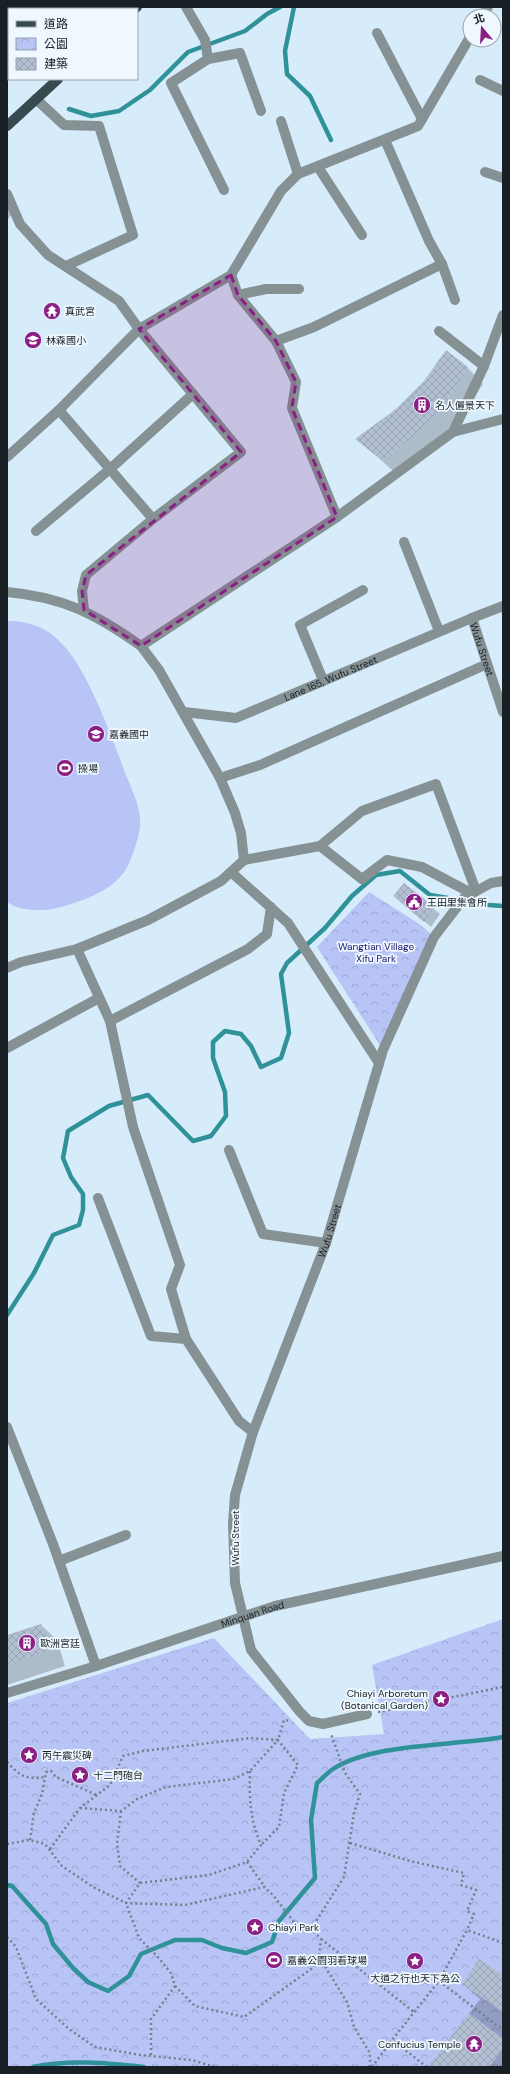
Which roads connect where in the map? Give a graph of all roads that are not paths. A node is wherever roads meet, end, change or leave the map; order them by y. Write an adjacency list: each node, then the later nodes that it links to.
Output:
1 (186, 7): 4 (street)
2 (377, 33): 10 (street)
3 (464, 48): 10 (street)
4 (208, 59): 9 (street); 18 (street)
5 (57, 80): 8 (main road)
6 (480, 80): 7 (street)
7 (503, 91)
8 (36, 99): 12 (main road); 22 (street)
9 (260, 111)
10 (422, 119): 13 (street)
11 (281, 121): 16 (street)
12 (7, 126)
13 (385, 140): 14 (street); 21 (street)
14 (318, 167): 16 (street); 20 (street)
15 (485, 172): 17 (street)
16 (298, 174): 23 (street)
17 (503, 178)
18 (224, 190)
19 (7, 194): 22 (street)
20 (362, 235)
21 (442, 264): 26 (street); 30 (street)
22 (66, 266): 28 (street)
23 (231, 275): 25 (street); 28 (street)
24 (299, 289): 25 (street)
25 (238, 295): 30 (street)
26 (455, 300)
27 (503, 315): 31 (street)
28 (139, 329): 32 (street); 33 (street)
29 (439, 331): 31 (street)
30 (276, 341): 38 (street)
31 (484, 366): 35 (street)
32 (193, 394): 37 (street); 39 (street)
33 (59, 410): 36 (street); 37 (street)
34 (503, 419): 35 (street)
35 (453, 432): 38 (street)
36 (7, 457)
37 (110, 468): 39 (street); 40 (street)
38 (337, 517): 48 (street)
39 (153, 519): 45 (street)
40 (36, 531)
41 (404, 542): 47 (street)
42 (363, 590): 50 (street)
43 (7, 592): 45 (street)
44 (503, 606): 46 (street, Wufu Street)
45 (84, 610): 48 (street)
46 (472, 618): 47 (street, Lane 165, Wufu Street); 49 (street, Wufu Street)
47 (439, 631): 50 (street, Lane 165, Wufu Street)
48 (141, 646): 51 (street)
49 (487, 664): 52 (street, Wufu Street); 53 (street)
50 (323, 680): 51 (street, Lane 165, Wufu Street)
51 (184, 712): 53 (street)
52 (503, 712)
53 (220, 778): 55 (street)
54 (320, 846): 55 (street); 58 (street); 58 (street)
55 (244, 860): 56 (street)
56 (231, 872): 59 (street); 60 (street)
57 (503, 881): 58 (street, Wufu Street)
58 (474, 892): 65 (street, Wufu Street)
59 (271, 907): 63 (street); 65 (street)
60 (77, 949): 61 (street); 62 (street)
61 (7, 968)
62 (99, 998): 63 (street); 64 (street)
63 (110, 1021): 69 (street)
64 (7, 1048)
65 (379, 1062): 68 (street, Wufu Street)
66 (230, 1150): 68 (street)
67 (98, 1198): 69 (street)
68 (326, 1243): 71 (street, Wufu Street)
69 (186, 1339): 71 (street)
70 (7, 1427): 74 (street)
71 (253, 1432): 75 (street, Wufu Street)
72 (126, 1536): 74 (street)
73 (503, 1556): 75 (street, Minquan Road)
74 (59, 1561): 76 (street)
75 (242, 1619): 76 (street, Minquan Road); 78 (street, Wufu Street)
76 (96, 1666): 77 (street, Minquan Road)
77 (7, 1693)
78 (367, 1714)

